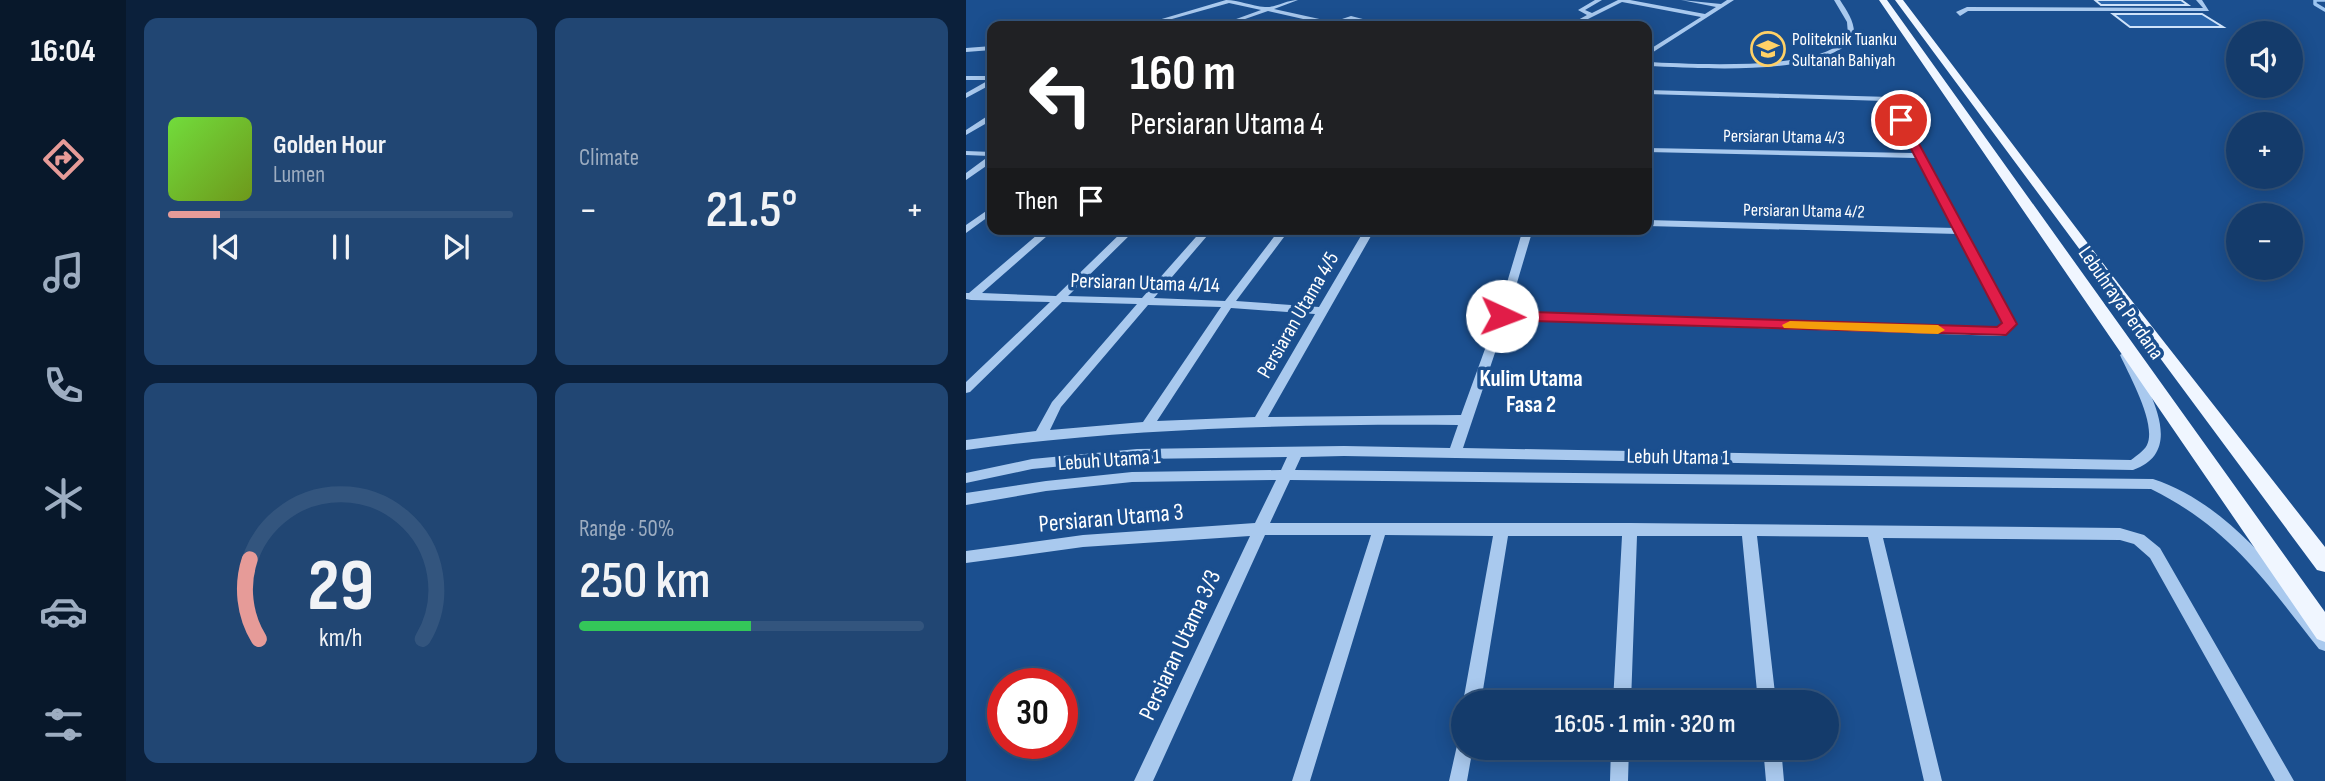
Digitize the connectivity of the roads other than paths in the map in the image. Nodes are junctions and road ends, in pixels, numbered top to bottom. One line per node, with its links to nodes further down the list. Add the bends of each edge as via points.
1 (1192, 0): 16 (street)
2 (1231, 0): 16 (street); 18 (street)
3 (1295, 0): 18 (street)
4 (1599, 0): 22 (street, via 1581,9)
5 (1621, 0): 22 (street); 23 (street)
6 (1684, 0): 15 (street)
7 (1731, 0): 15 (street)
8 (1837, 0): 33 (street, via 1851,35 1825,53 1755,66)
9 (1883, 0): 63 (main road, Lebuhraya Perdana)
10 (1899, 0): 82 (main road, Lebuhraya Perdana)
11 (2019, 0): 17 (street)
12 (2064, 0): 19 (street)
13 (2091, 0): 20 (street)
14 (2199, 0): 20 (street, via 2207,10)
15 (1718, 3): 23 (street)
16 (1214, 6): 24 (street)
17 (2027, 8): 19 (street); 21 (street, via 1967,9)
18 (1268, 9): 25 (street); 26 (street)
19 (2075, 9): 20 (street)
20 (2105, 11)
21 (1960, 14)
22 (1592, 15): 29 (street)
23 (1705, 16): 32 (street)
24 (1159, 21)
25 (1234, 21)
26 (1320, 21)
27 (1346, 21): 28 (street)
28 (1365, 21)
29 (1580, 21)
30 (987, 48): 31 (street)
31 (966, 50)
32 (1652, 51)
33 (1652, 65)
34 (966, 78): 35 (street)
35 (987, 80)
36 (987, 83): 38 (street)
37 (1652, 92): 44 (street, via 1880,97 1891,102)
38 (966, 96)
39 (987, 120): 40 (street)
40 (966, 133)
41 (1652, 150): 44 (street, Persiaran Utama 4/3)
42 (966, 153): 43 (street)
43 (987, 155)
44 (1920, 156): 50 (street)
45 (987, 160): 46 (street)
46 (966, 177)
47 (987, 214): 49 (street)
48 (1652, 223): 50 (street, Persiaran Utama 4/2)
49 (966, 230)
50 (1961, 231): 62 (street, via 2010,324 2001,332)
51 (1043, 235): 57 (street)
52 (1125, 235): 58 (street)
53 (1203, 235): 59 (street)
54 (1280, 235): 60 (street)
55 (1367, 235): 61 (street, Persiaran Utama 4/5)
56 (1526, 235): 62 (street)
57 (968, 298): 58 (street, Persiaran Utama 4/14)
58 (1060, 299): 59 (street, Persiaran Utama 4/14); 64 (street)
59 (1143, 302): 60 (street, Persiaran Utama 4/14); 68 (street, via 1056,405)
60 (1228, 304): 61 (street, Persiaran Utama 4/14); 67 (street)
61 (1323, 311): 65 (street, Persiaran Utama 4/5)
62 (1502, 316): 66 (street)
63 (2121, 342): 70 (street, Lebuh Utama 1, via 2155,426 2155,443 2133,465); 83 (main road, Lebuhraya Perdana)
64 (966, 390)
65 (1260, 419): 66 (street); 67 (street)
66 (1466, 420): 70 (street)
67 (1148, 424): 68 (street)
68 (1041, 433): 69 (street)
69 (966, 445)
70 (1455, 451): 71 (street, Lebuh Utama 1)
71 (1296, 452): 72 (street, Persiaran Utama 3/3); 73 (street, Lebuh Utama 1, via 1137,454 1032,464)
72 (1286, 475): 74 (street, Lebuh Utama 1, via 1132,477); 75 (street, Persiaran Utama 3/3); 84 (street, Lebuh Utama 1, via 2153,484 2197,505 2236,537)
73 (966, 478)
74 (966, 499)
75 (1261, 529): 76 (street); 81 (street, Persiaran Utama 3, via 1083,541); 91 (street, Persiaran Utama 3/3)
76 (1380, 529): 77 (street); 92 (street)
77 (1502, 529): 78 (street); 85 (street)
78 (1630, 529): 79 (street); 86 (street)
79 (1749, 530): 80 (street); 87 (street)
80 (1874, 532): 96 (street); 97 (street, via 2120,534 2138,539 2155,553)
81 (966, 556)
82 (2325, 563)
83 (2325, 631)
84 (2325, 643)
85 (1474, 690)
86 (1623, 690)
87 (1766, 690)
88 (1462, 760): 93 (street)
89 (1620, 760): 94 (street)
90 (1773, 760): 95 (street)
91 (1143, 781)
92 (1301, 781)
93 (1458, 781)
94 (1619, 781)
95 (1775, 781)
96 (1933, 781)
97 (2285, 781)

